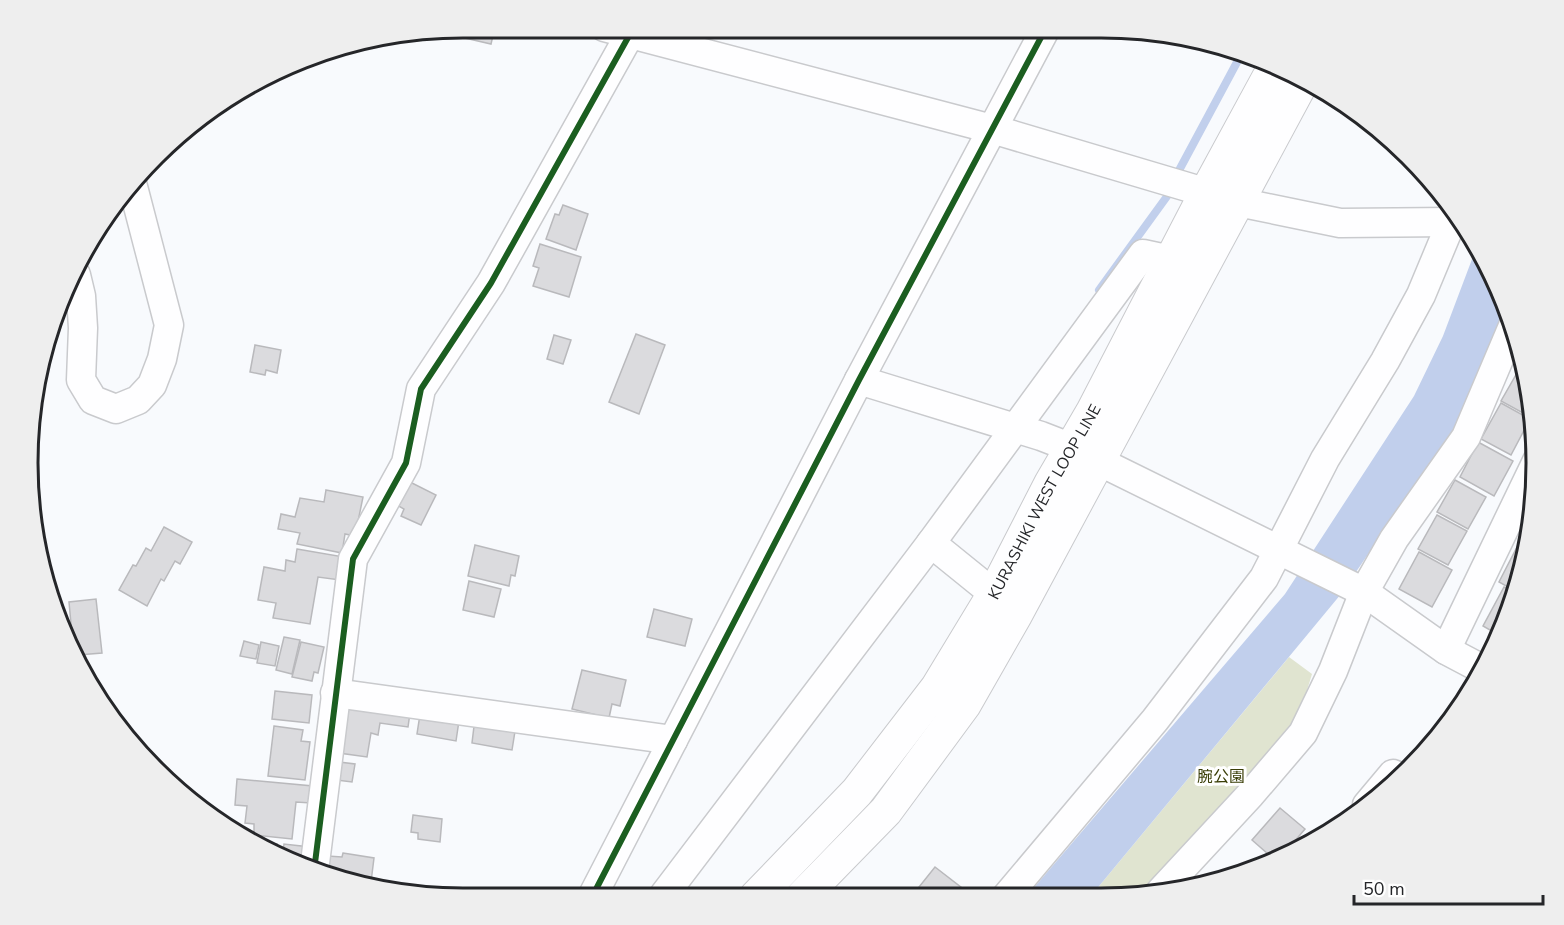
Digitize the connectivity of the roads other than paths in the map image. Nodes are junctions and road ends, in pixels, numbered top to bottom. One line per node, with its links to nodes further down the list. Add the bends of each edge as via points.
1 (617, 38): 25 (street, via 491,284 421,389 406,463 353,560)
2 (655, 38): 6 (street)
3 (1041, 38): 6 (street)
4 (1271, 73): 8 (main road, KURASHIKI WEST LOOP LINE)
5 (1300, 87): 9 (main road, KURASHIKI WEST LOOP LINE)
6 (992, 129): 8 (street); 15 (street)
7 (135, 192): 13 (street, via 170,325 153,385 138,400 116,408 93,400 81,380)
8 (1206, 194): 9 (street); 12 (main road, KURASHIKI WEST LOOP LINE)
9 (1239, 202): 10 (street, via 1340,224); 17 (main road, KURASHIKI WEST LOOP LINE)
10 (1448, 216)
11 (1452, 221): 20 (street, via 1421,295 1325,459)
12 (1171, 260): 16 (street, via 1143,254); 17 (main road, KURASHIKI WEST LOOP LINE)
13 (78, 282)
14 (1508, 339): 21 (street, via 1466,437 1394,539)
15 (859, 380): 16 (street); 26 (street)
16 (1016, 428): 17 (street); 19 (street)
17 (1085, 455): 20 (street); 22 (main road, KURASHIKI WEST LOOP LINE, via 1051,483); 32 (main road, KURASHIKI WEST LOOP LINE, via 1016,614 964,705 886,811)
18 (1526, 484): 23 (street)
19 (931, 543): 22 (street); 30 (street)
20 (1278, 549): 21 (street); 33 (street, via 1264,578 1155,720)
21 (1364, 592): 23 (street); 28 (street, via 1334,671 1303,733)
22 (994, 594): 31 (main road, KURASHIKI WEST LOOP LINE, via 937,688 857,792)
23 (1446, 650): 24 (street)
24 (1475, 665)
25 (335, 693): 26 (street); 27 (street)
26 (673, 740): 29 (street)
27 (315, 861)
28 (1170, 882)
29 (597, 888)
30 (669, 888)
31 (765, 888)
32 (811, 888)
33 (1014, 888)

